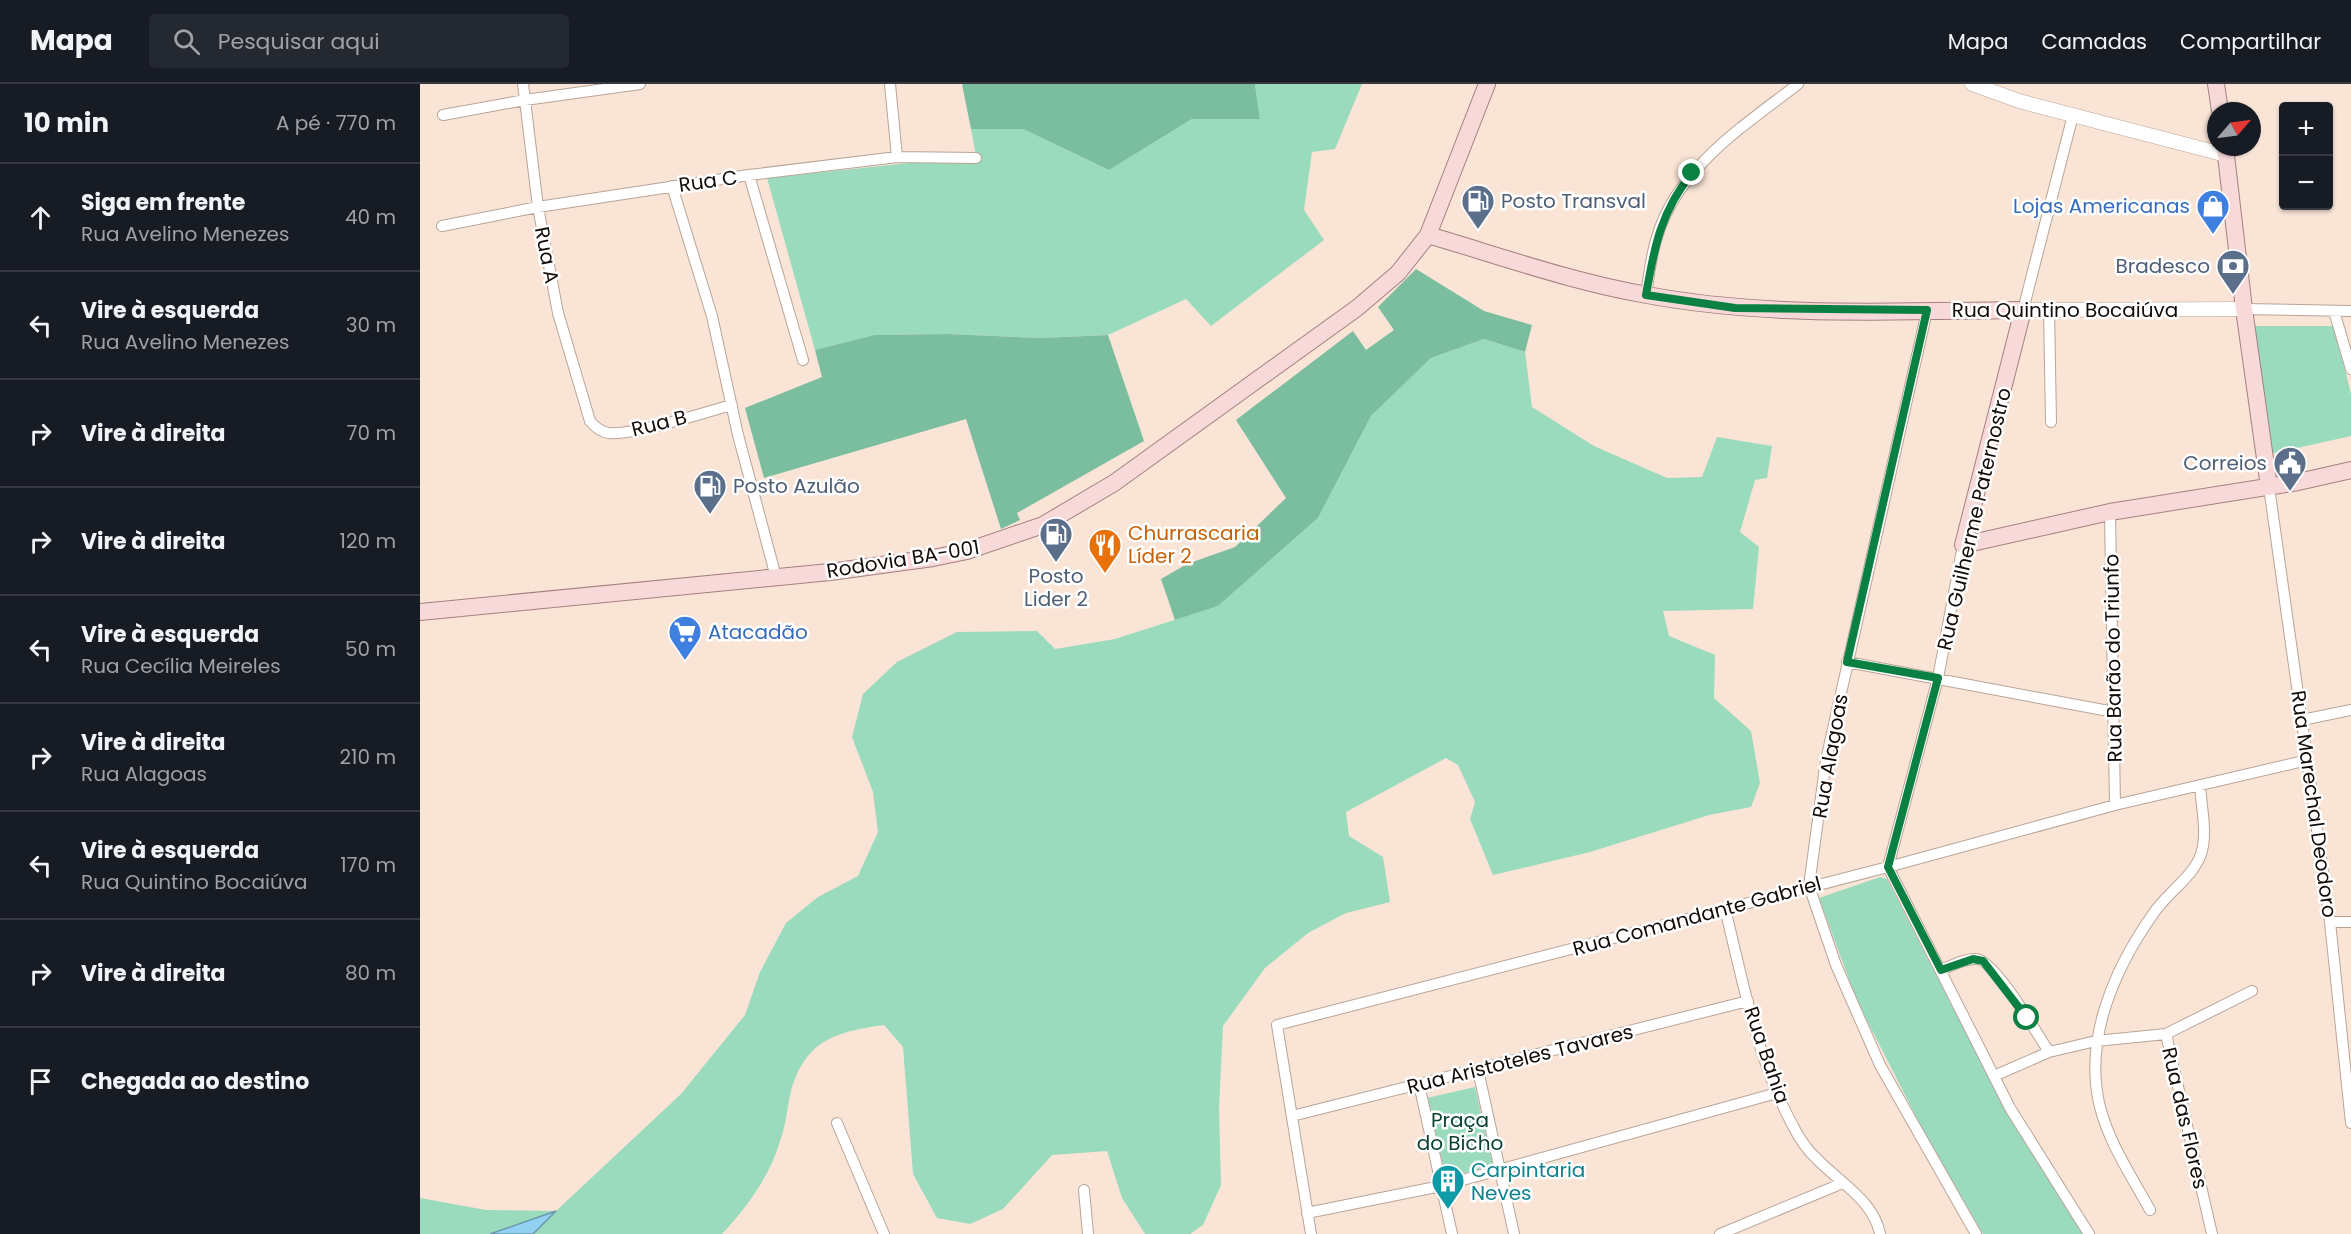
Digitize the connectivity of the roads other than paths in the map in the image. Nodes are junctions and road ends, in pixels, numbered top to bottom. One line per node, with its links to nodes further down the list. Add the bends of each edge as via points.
1 (523, 84): 8 (street, Rua A)
2 (640, 84): 8 (street)
3 (890, 84): 14 (street)
4 (1487, 84): 20 (main road, Rodovia BA-001)
5 (1798, 84): 21 (street, via 1730,138 1683,184 1657,235)
6 (1973, 84): 11 (street)
7 (2216, 84): 9 (main road)
8 (525, 99): 10 (street); 18 (street, Rua A)
9 (2219, 102)
10 (443, 115)
11 (2073, 115): 12 (street); 25 (street)
12 (2207, 147)
13 (2226, 156): 23 (main road)
14 (897, 157): 15 (street, Rua C); 16 (street, Rua C)
15 (976, 158)
16 (749, 175): 17 (street, Rua C); 28 (street)
17 (672, 186): 18 (street, Rua C); 30 (street, via 712,316)
18 (538, 207): 19 (street, Rua C); 31 (street, Rua A, via 558,313)
19 (442, 226)
20 (1428, 235): 21 (main road, Rua Quintino Bocaiúva, via 1564,276); 37 (main road, Rodovia BA-001, via 1398,273 1357,308 1114,483 1043,525 944,556)
21 (1646, 295): 24 (main road, Rua Quintino Bocaiúva, via 1735,308)
22 (2049, 309): 23 (street, Rua Quintino Bocaiúva); 25 (street, Rua Quintino Bocaiúva); 32 (street)
23 (2244, 309): 26 (street); 34 (main road)
24 (1927, 310): 25 (main road, Rua Quintino Bocaiúva); 39 (street, Rua Alagoas)
25 (2023, 310): 36 (main road, Rua Guilherme Paternostro)
26 (2334, 311): 27 (street); 29 (street)
27 (2351, 311)
28 (803, 360)
29 (2351, 369)
30 (732, 405): 31 (street, Rua B, via 629,432 609,433); 37 (street)
31 (590, 421)
32 (2050, 422)
33 (2351, 470): 34 (main road)
34 (2269, 487): 35 (main road); 43 (street, Rua Marechal Deodoro)
35 (2110, 512): 36 (main road); 42 (street, Rua Barão do Triunfo)
36 (1964, 545): 40 (street, Rua Guilherme Paternostro)
37 (776, 578): 38 (main road, Rodovia BA-001)
38 (420, 612)
39 (1847, 662): 40 (street); 48 (street, Rua Alagoas, via 1826,760)
40 (1938, 678): 42 (street); 47 (street, Rua Guilherme Paternostro)
41 (2351, 710): 43 (street)
42 (2114, 712): 46 (street, Rua Barão do Triunfo)
43 (2302, 720): 44 (street, Rua Marechal Deodoro)
44 (2308, 760): 45 (street, Rua Comandante Gabriel); 50 (street, Rua Marechal Deodoro)
45 (2200, 785): 46 (street, Rua Comandante Gabriel); 56 (street, via 2201,855 2138,935 2108,997)
46 (2115, 805): 47 (street, Rua Comandante Gabriel)
47 (1888, 867): 48 (street, Rua Comandante Gabriel); 52 (street)
48 (1809, 886): 49 (street, Rua Comandante Gabriel); 79 (street, via 1836,965 1880,1065)
49 (1725, 909): 54 (street, Rua Bahia); 63 (street, Rua Comandante Gabriel, via 1277,1025)
50 (2330, 922): 51 (street); 62 (street, Rua Marechal Deodoro)
51 (2351, 922)
52 (1941, 970): 57 (street, via 1973,959 1983,961); 59 (street)
53 (2252, 991): 55 (street)
54 (1748, 1001): 58 (street, Rua Aristoteles Tavares); 61 (street, Rua Bahia)
55 (2166, 1034): 56 (street, Rua das Flores); 81 (street, Rua das Flores)
56 (2096, 1041): 57 (street, Rua das Flores); 70 (street, via 2100,1108)
57 (2049, 1052): 59 (street, Rua das Flores)
58 (1478, 1070): 60 (street, Rua Aristoteles Tavares); 66 (street)
59 (1994, 1076): 80 (street)
60 (1419, 1084): 63 (street, Rua Aristoteles Tavares); 68 (street)
61 (1777, 1094): 66 (street); 67 (street, Rua Bahia, via 1804,1144)
62 (2350, 1106): 65 (street, Rua Marechal Deodoro)
63 (1292, 1116): 71 (street)
64 (837, 1123): 72 (street)
65 (2351, 1123)
66 (1500, 1171): 68 (street); 76 (street)
67 (1843, 1183): 77 (street); 78 (street, Rua Bahia, via 1873,1214)
68 (1441, 1186): 71 (street); 75 (street)
69 (1084, 1190): 73 (street)
70 (2150, 1210)
71 (1308, 1214): 74 (street)
72 (884, 1234)
73 (1088, 1234)
74 (1311, 1234)
75 (1452, 1234)
76 (1514, 1234)
77 (1720, 1234)
78 (1880, 1234)
79 (1976, 1234)
80 (2089, 1234)
81 (2212, 1234)

